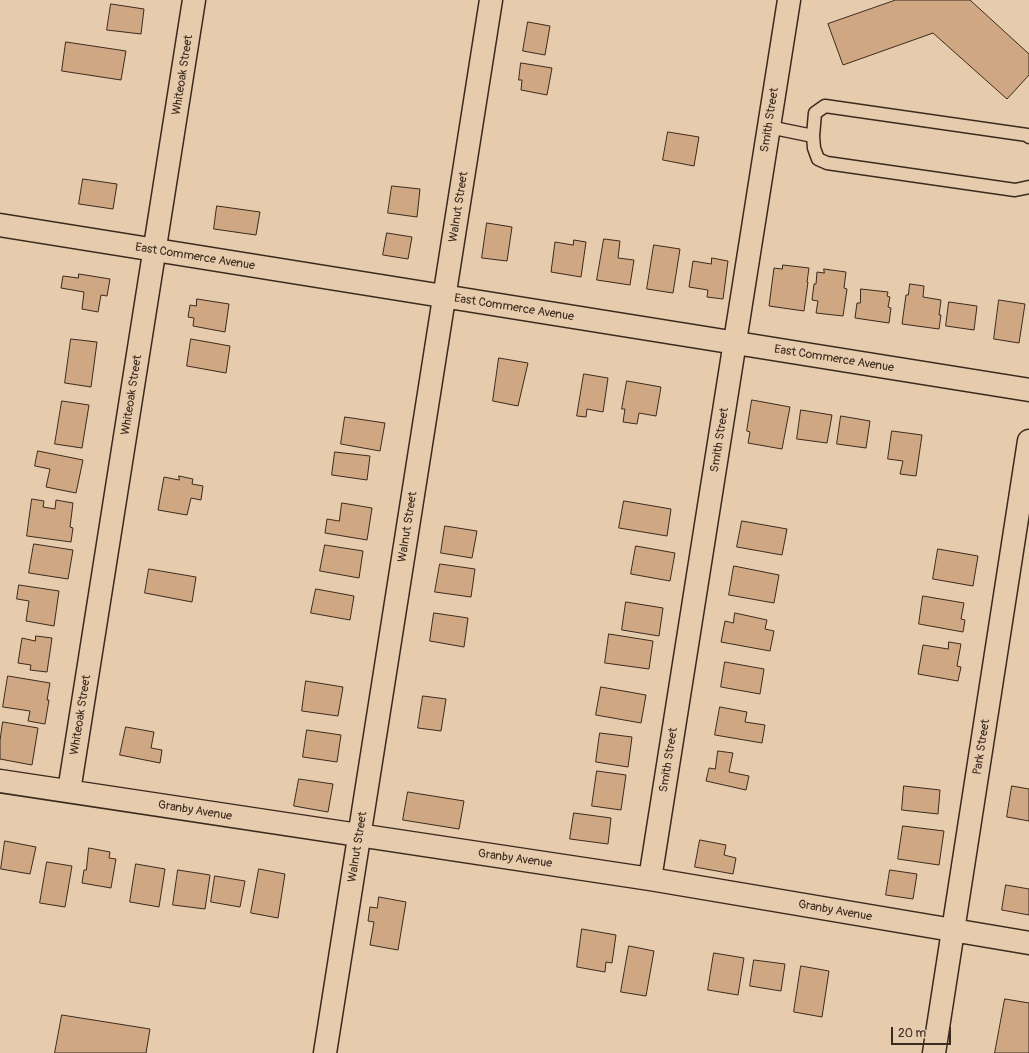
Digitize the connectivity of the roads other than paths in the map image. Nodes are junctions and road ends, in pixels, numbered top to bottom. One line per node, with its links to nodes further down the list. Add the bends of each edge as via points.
1 (194, 0): 9 (street, Whiteoak Street)
2 (491, 0): 10 (street, Walnut Street)
3 (789, 0): 4 (street, Smith Street)
4 (769, 127): 5 (lane); 11 (street, Smith Street)
5 (813, 136): 6 (lane, via 815,113 825,106); 7 (lane, via 818,159 827,163 1016,190)
6 (1029, 137)
7 (1029, 187)
8 (0, 225): 9 (street, East Commerce Avenue)
9 (155, 250): 10 (street, East Commerce Avenue); 15 (street, Whiteoak Street)
10 (445, 297): 11 (street, East Commerce Avenue); 16 (street, Walnut Street)
11 (735, 343): 12 (street, East Commerce Avenue); 17 (street, Smith Street)
12 (1029, 390)
13 (1029, 441): 18 (street, Park Street)
14 (0, 781): 15 (street, Granby Avenue)
15 (69, 791): 16 (street, Granby Avenue)
16 (359, 836): 17 (street, Granby Avenue); 20 (street, Walnut Street)
17 (650, 879): 18 (street, Granby Avenue)
18 (954, 931): 19 (street, Granby Avenue); 21 (street, Park Street)
19 (1029, 943)
20 (325, 1053)
21 (934, 1053)

